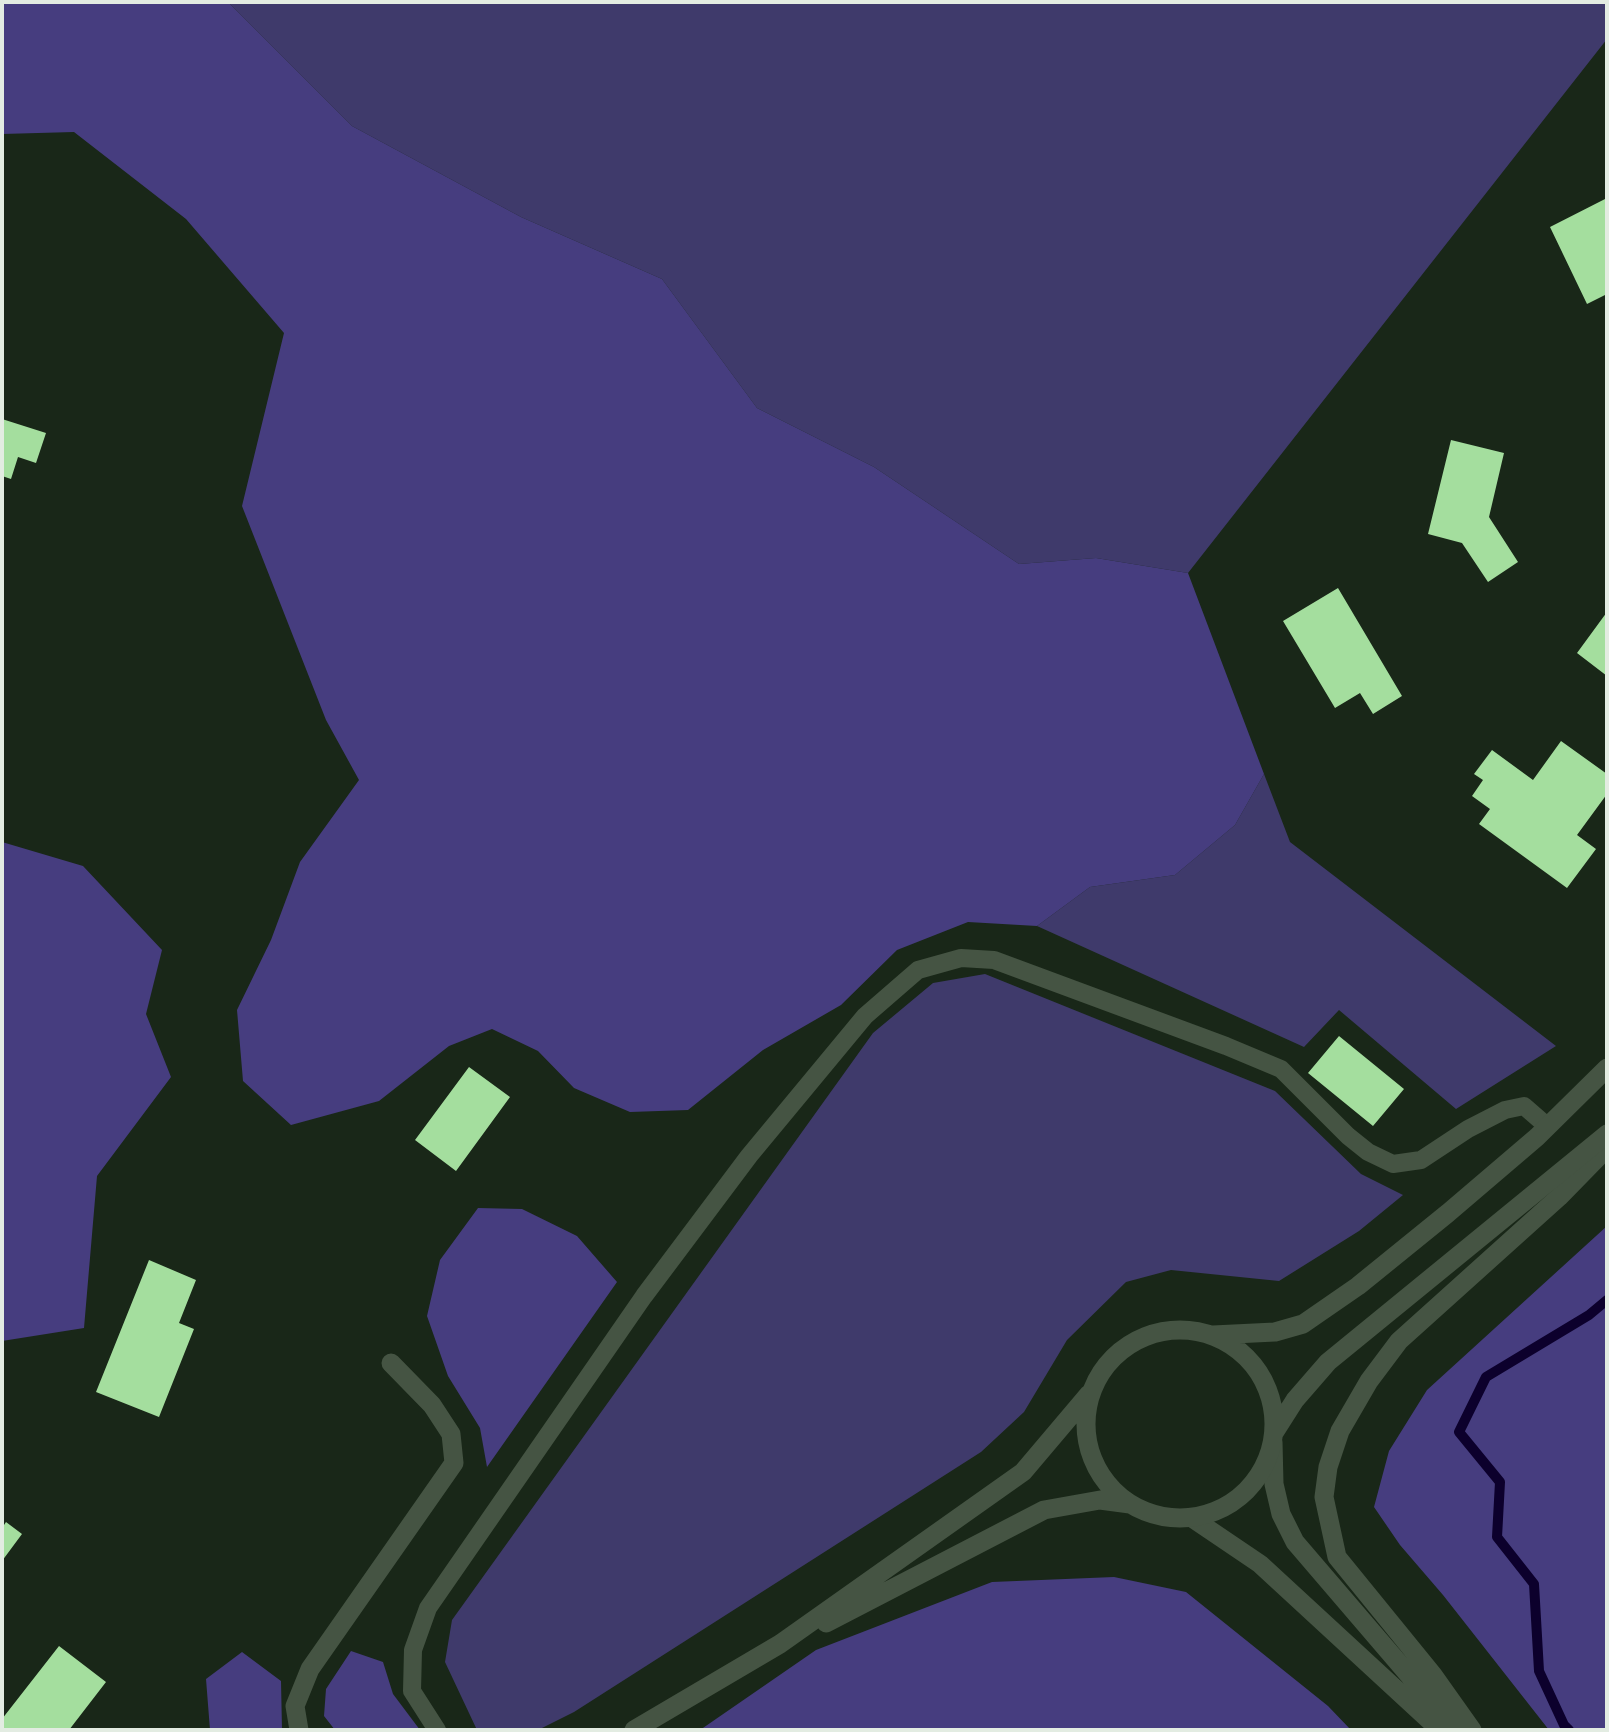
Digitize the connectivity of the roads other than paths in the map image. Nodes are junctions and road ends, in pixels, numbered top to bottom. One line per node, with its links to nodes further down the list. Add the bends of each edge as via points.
1 (1607, 1068): 2 (main road)
2 (1547, 1126): 5 (main road, via 1378,1270 1303,1324 1275,1332); 13 (lane, via 1524,1106 1504,1110 1421,1160 1393,1164 1348,1136 1281,1069 1226,1046 994,960 961,958 918,970 865,1016 749,1156 644,1296 428,1608 413,1650 412,1691)
3 (1607, 1134): 8 (main road, via 1328,1362 1295,1400)
4 (1607, 1148): 17 (main road, via 1399,1342 1340,1431 1328,1466 1324,1497 1337,1558)
5 (1212, 1335): 7 (main road, via 1184,1329 1136,1341 1107,1365); 8 (main road, via 1236,1347 1255,1366 1268,1389)
6 (391, 1363): 12 (main road, via 432,1405 451,1434 454,1463 310,1669 295,1706)
7 (1092, 1391): 9 (main road, via 1086,1423 1091,1454 1106,1483); 11 (main road, via 1023,1472)
8 (1273, 1438): 10 (main road, via 1263,1470 1244,1493 1220,1510); 16 (main road, via 1274,1484 1281,1514 1295,1542)
9 (1130, 1504): 10 (main road, via 1160,1516); 11 (main road, via 1100,1500 1044,1510)
10 (1192, 1518): 15 (main road, via 1260,1564)
11 (780, 1644): 14 (main road)
12 (299, 1730)
13 (437, 1730)
14 (634, 1730)
15 (1440, 1730)
16 (1456, 1730)
17 (1472, 1730)

